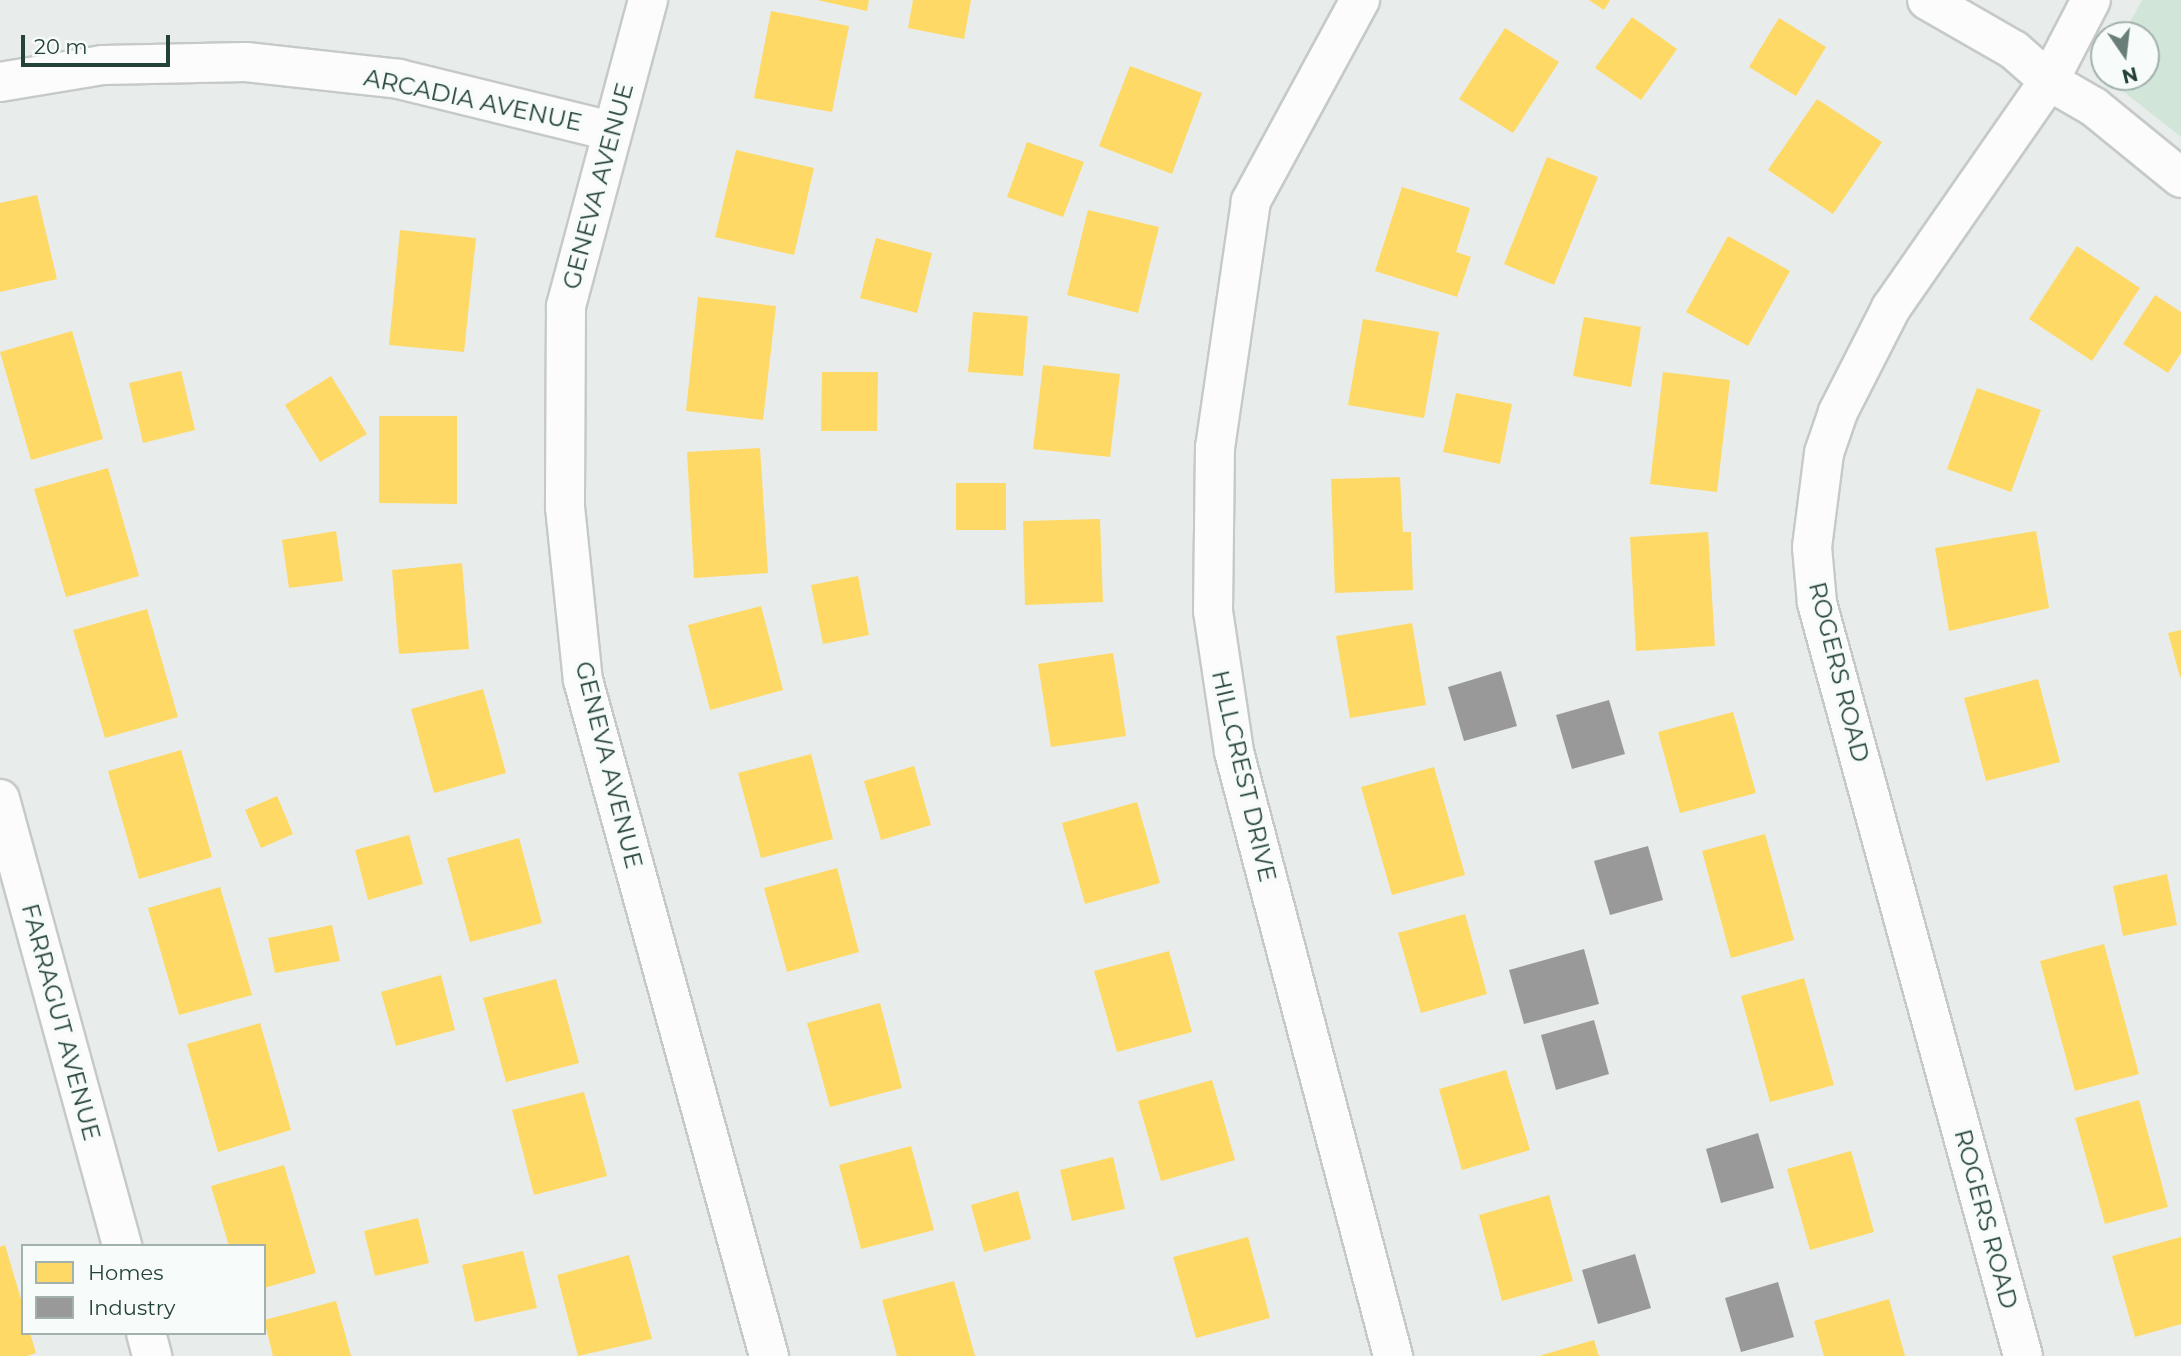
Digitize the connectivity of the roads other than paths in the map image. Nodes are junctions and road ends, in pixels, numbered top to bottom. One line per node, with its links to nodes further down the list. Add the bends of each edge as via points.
1 (648, 0): 7 (street, GENEVA AVENUE)
2 (1360, 0): 14 (street, HILLCREST DRIVE, via 1251,201 1215,447 1213,611 1234,752)
3 (1927, 0): 5 (street, via 2014,51)
4 (2091, 0): 5 (street, ROGERS ROAD)
5 (2049, 81): 8 (street, via 2094,107); 15 (street, ROGERS ROAD, via 1891,308 1838,412 1824,453 1812,547 1817,603)
6 (0, 82): 7 (street, ARCADIA AVENUE, via 103,65 246,62 399,79)
7 (611, 131): 13 (street, GENEVA AVENUE, via 566,306 565,507 583,680)
8 (2181, 178)
9 (0, 799): 10 (street, FARRAGUT AVENUE)
10 (121, 1244)
11 (147, 1335): 12 (street)
12 (152, 1356)
13 (769, 1356)
14 (1393, 1356)
15 (2024, 1356)

